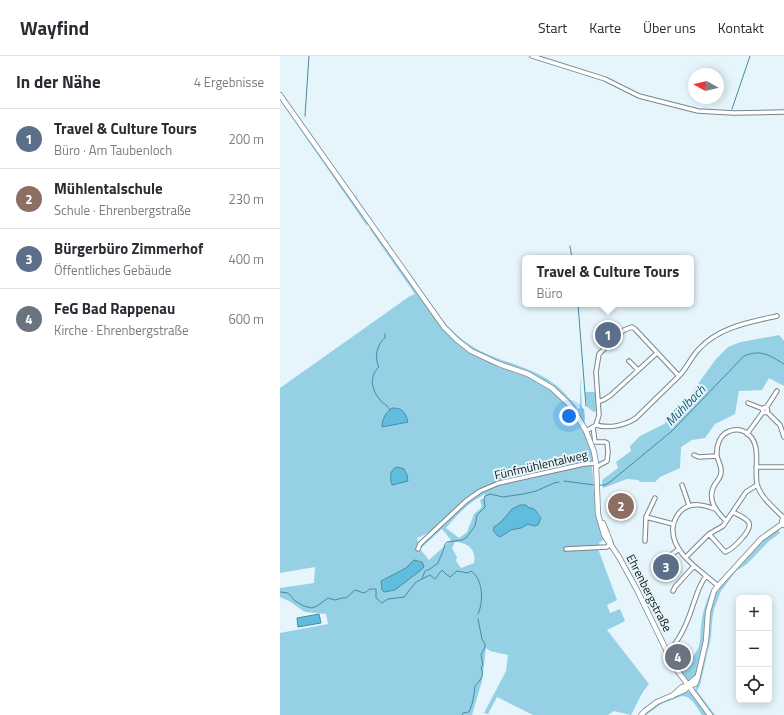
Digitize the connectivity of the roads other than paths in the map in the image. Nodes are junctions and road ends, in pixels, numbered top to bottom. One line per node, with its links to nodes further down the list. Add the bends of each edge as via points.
1 (532, 56): 3 (street, via 605,79 639,96 698,111)
2 (280, 95): 16 (street, Ehrenbergstraße, via 444,327 471,351 528,374 552,388 569,404)
3 (784, 112)
4 (777, 316): 8 (street, via 735,326 706,341)
5 (657, 353): 7 (street); 8 (street); 10 (street, via 632,327 624,330 599,354 596,372)
6 (629, 361): 7 (street)
7 (638, 370): 10 (street, via 611,395)
8 (679, 376): 15 (street, via 630,422)
9 (777, 391): 12 (street)
10 (598, 402): 15 (street, via 599,415)
11 (748, 403): 12 (street)
12 (765, 410): 14 (street); 17 (street)
13 (784, 422): 14 (street)
14 (780, 425): 18 (street)
15 (595, 426): 16 (street); 21 (street, via 595,442 607,443 608,452 607,461)
16 (586, 431): 21 (street, Ehrenbergstraße)
17 (747, 434): 20 (street, via 735,430 726,433 719,442); 22 (street, via 756,446)
18 (784, 437)
19 (694, 455): 20 (street)
20 (718, 456): 27 (street, via 722,469)
21 (596, 465): 39 (street, Ehrenbergstraße, via 600,523 604,535); 40 (street, Fünfmühlentalweg, via 584,464 499,483 480,491 455,511 420,544)
22 (756, 467): 23 (street); 25 (street)
23 (784, 467)
24 (682, 484): 28 (street)
25 (757, 485): 31 (street, via 746,492); 33 (street, via 763,496)
26 (655, 498): 32 (street)
27 (711, 498): 29 (street, via 710,504); 30 (street)
28 (689, 505): 29 (street); 35 (street, via 678,513)
29 (706, 505): 30 (street)
30 (715, 510): 34 (street)
31 (733, 512): 34 (street); 37 (street, via 748,521 750,526 748,532 728,551 725,552)
32 (646, 517): 35 (street); 38 (street)
33 (784, 517): 36 (street)
34 (726, 521): 37 (street, via 723,526)
35 (673, 524): 42 (street, via 672,535)
36 (783, 525): 47 (street, via 761,539)
37 (709, 534): 43 (street)
38 (645, 541)
39 (611, 543): 41 (street, via 607,547); 49 (street, Ehrenbergstraße)
40 (418, 549)
41 (566, 549)
42 (679, 549): 43 (street); 44 (street)
43 (686, 557): 45 (street)
44 (659, 564)
45 (694, 566): 46 (street); 48 (street)
46 (706, 576): 47 (street); 49 (street, Ehrenbergstraße, via 699,586 689,617)
47 (718, 586): 50 (street, via 708,612 706,641 697,680)
48 (673, 591)
49 (668, 652): 50 (street, Ehrenbergstraße, via 674,666)
50 (689, 686): 51 (street, via 682,687); 52 (street, Ehrenbergstraße)
51 (641, 715)
52 (710, 715)

